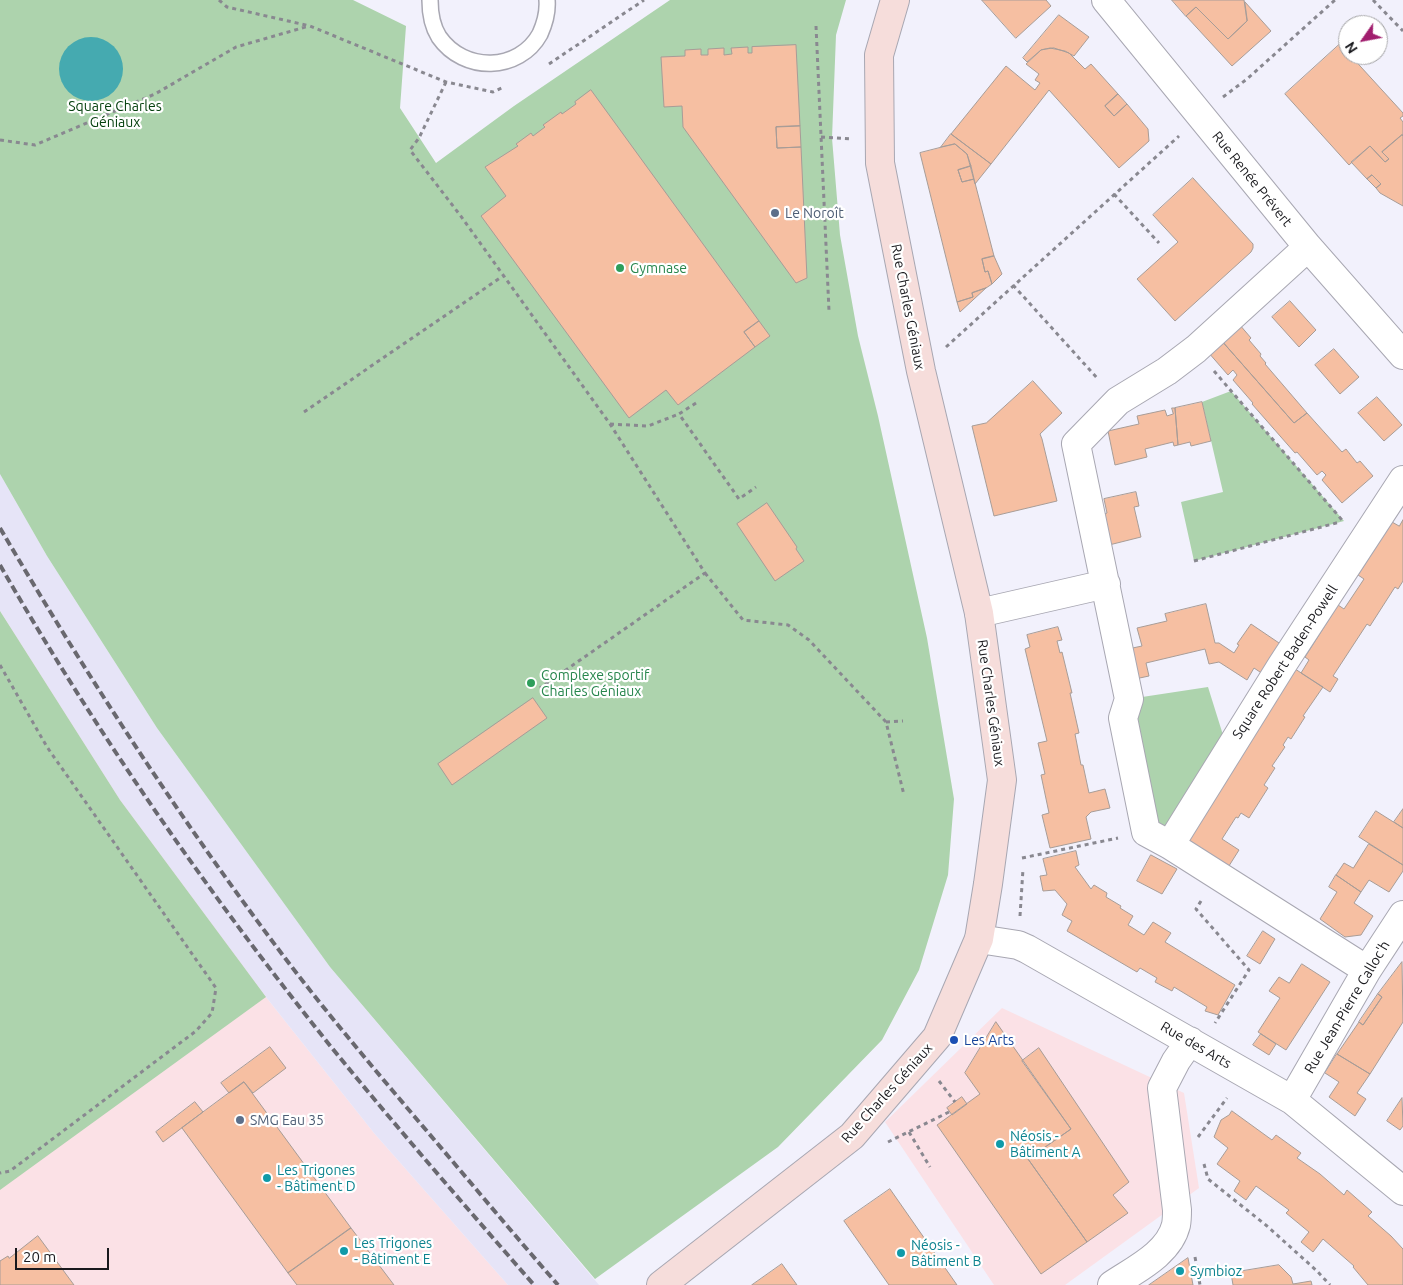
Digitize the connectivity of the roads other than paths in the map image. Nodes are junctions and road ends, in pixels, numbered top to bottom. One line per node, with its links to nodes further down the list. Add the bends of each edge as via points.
1 (429, 0): 2 (lane, via 439,37 452,51 468,60 487,64 505,62 522,54 535,42 544,25)
2 (546, 0)
3 (895, 0): 9 (street, Rue Charles Géniaux, via 879,55 880,163 921,371)
4 (1106, 0): 5 (street, Rue Renée Prévert)
5 (1308, 247): 6 (street, Rue Renée Prévert); 8 (street, via 1196,350 1118,401 1076,444)
6 (1403, 355)
7 (1403, 480): 10 (street, Square Robert Baden-Powell)
8 (1106, 584): 9 (street); 10 (street, via 1129,699 1123,718 1146,832)
9 (979, 613): 12 (street, Rue Charles Géniaux, via 1002,780)
10 (1170, 845): 13 (street)
11 (1403, 915): 13 (street, Rue Jean-Pierre Calloc'h)
12 (979, 939): 14 (street, Rue des Arts, via 1027,949); 17 (street, Rue Charles Géniaux, via 937,1037 852,1136)
13 (1367, 970): 15 (street, Rue Jean-Pierre Calloc'h)
14 (1195, 1044): 15 (street, Rue des Arts); 18 (street, via 1176,1061 1162,1088 1177,1210 1176,1225 1170,1241 1159,1252)
15 (1292, 1100): 16 (street, Rue des Arts)
16 (1401, 1184)
17 (664, 1283)
18 (1112, 1285)

